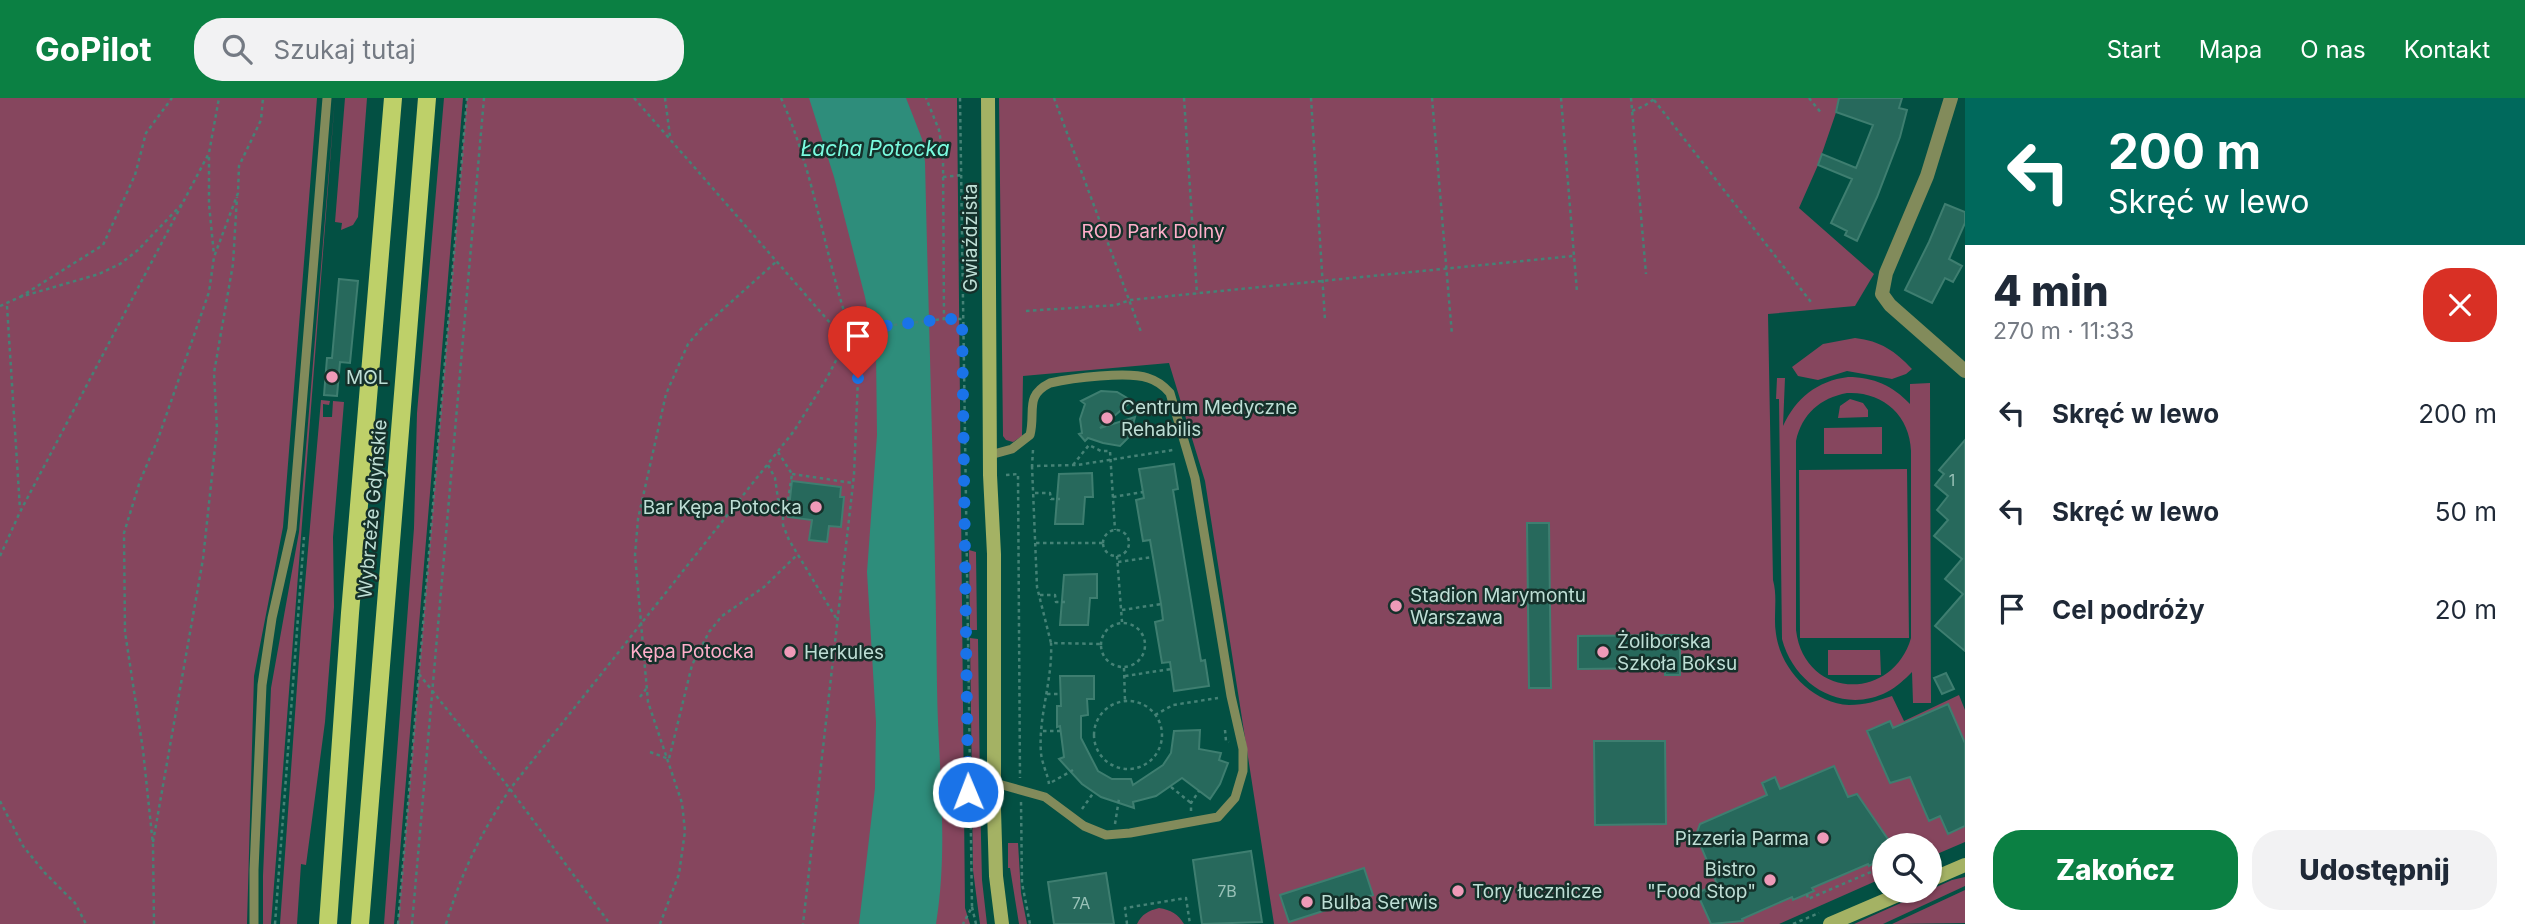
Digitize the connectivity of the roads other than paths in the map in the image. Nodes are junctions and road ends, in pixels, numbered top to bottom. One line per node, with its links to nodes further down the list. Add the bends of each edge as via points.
1 (327, 98): 12 (lane, via 292,529 262,685)
2 (393, 98): 13 (main road, Wybrzeże Gdyńskie)
3 (427, 98): 14 (main road, Wybrzeże Gdyńskie)
4 (988, 98): 7 (street, Gwiaździsta)
5 (1951, 98): 6 (street, via 1882,295)
6 (1965, 371)
7 (990, 455): 8 (street, Gwiaździsta); 8 (lane, via 1012,449 1028,437 1033,398 1040,388 1060,381 1131,374 1162,384 1170,393 1195,478 1243,749 1236,798 1218,817 1130,833 1106,835 1084,826 1045,797)
8 (995, 783): 15 (street, Gwiaździsta, via 996,876)
9 (1965, 865): 10 (street)
10 (1942, 875)
11 (1879, 903): 16 (street)
12 (254, 924)
13 (328, 924)
14 (360, 924)
15 (1002, 924)
16 (1830, 924)

